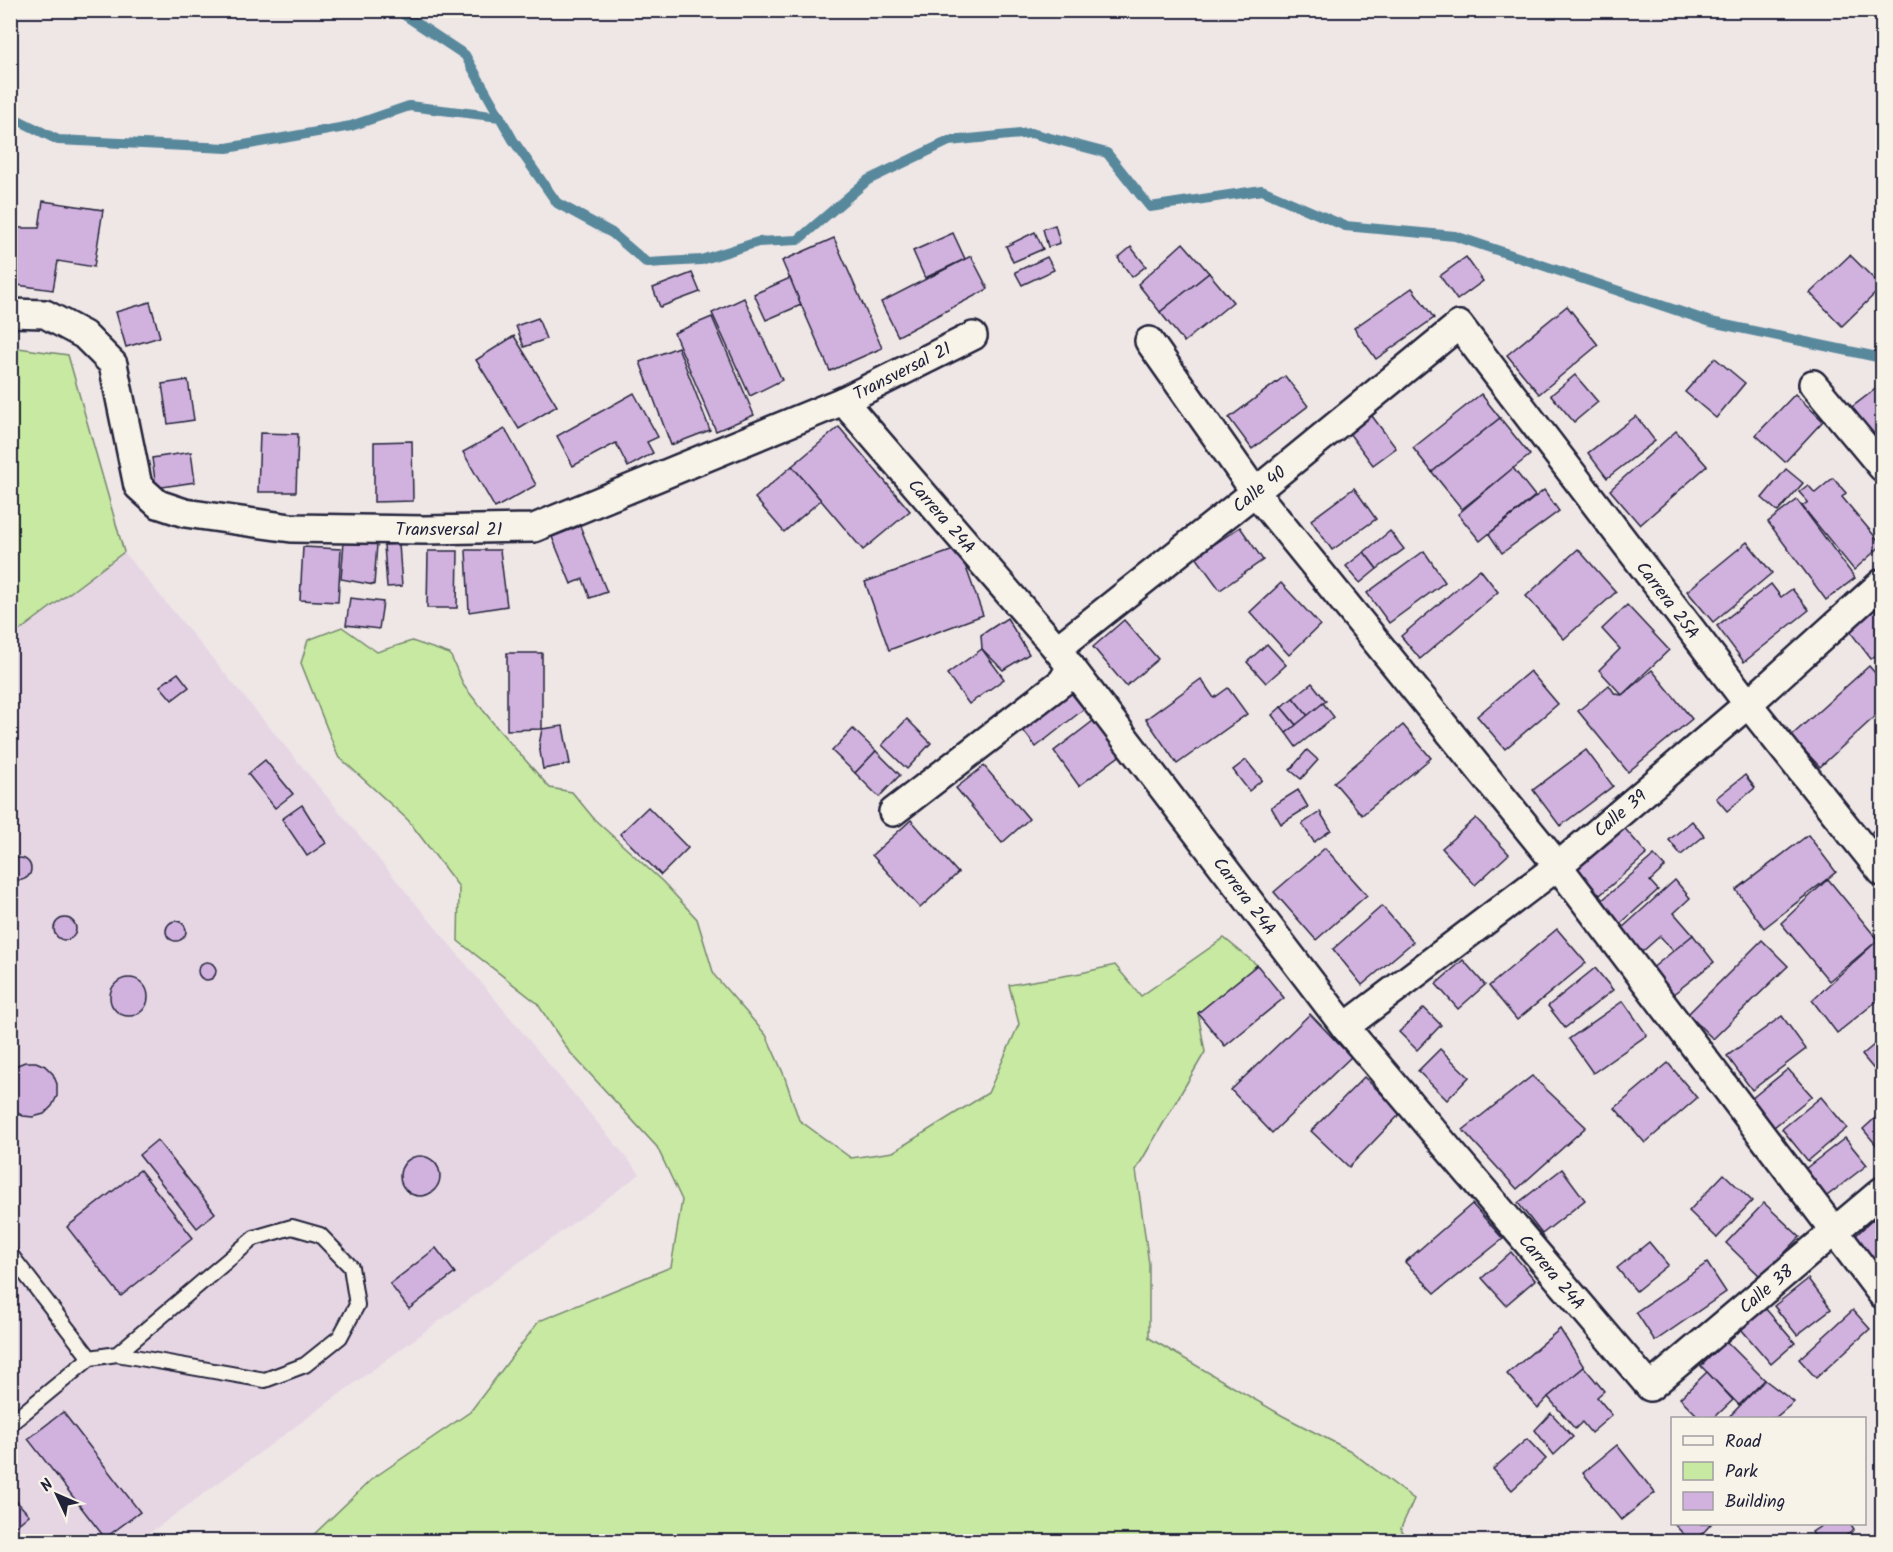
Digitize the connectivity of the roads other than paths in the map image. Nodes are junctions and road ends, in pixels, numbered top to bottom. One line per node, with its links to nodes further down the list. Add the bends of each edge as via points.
1 (10, 313): 6 (street, Transversal 21, via 45,314 84,335 113,364 138,486 158,504 185,513 291,528 534,528)
2 (1459, 325): 8 (street, Calle 40); 11 (street, Carrera 25A)
3 (973, 336): 6 (street, Transversal 21)
4 (1149, 341): 8 (street)
5 (1813, 384): 7 (street)
6 (843, 401): 10 (street, Carrera 24A)
7 (1882, 467)
8 (1255, 492): 10 (street, Calle 40); 13 (street)
9 (1882, 583): 11 (street, Calle 39)
10 (1064, 658): 12 (street, Calle 40, via 1062,682); 15 (street, Carrera 24A)
11 (1748, 704): 13 (street, Calle 39); 14 (street, Carrera 25A)
12 (893, 813)
13 (1558, 866): 15 (street, Calle 39); 17 (street)
14 (1882, 872)
15 (1345, 1028): 22 (street, Carrera 24A)
16 (1882, 1191): 17 (street, Calle 38)
17 (1835, 1231): 19 (street); 22 (street, Calle 38)
18 (10, 1254): 21 (lane)
19 (1882, 1294)
20 (117, 1354): 20 (lane, via 265,1380 305,1365 340,1337 357,1305 351,1267 320,1235 292,1227 254,1238); 21 (lane)
21 (90, 1358): 23 (lane)
22 (1650, 1387)
23 (10, 1425)

